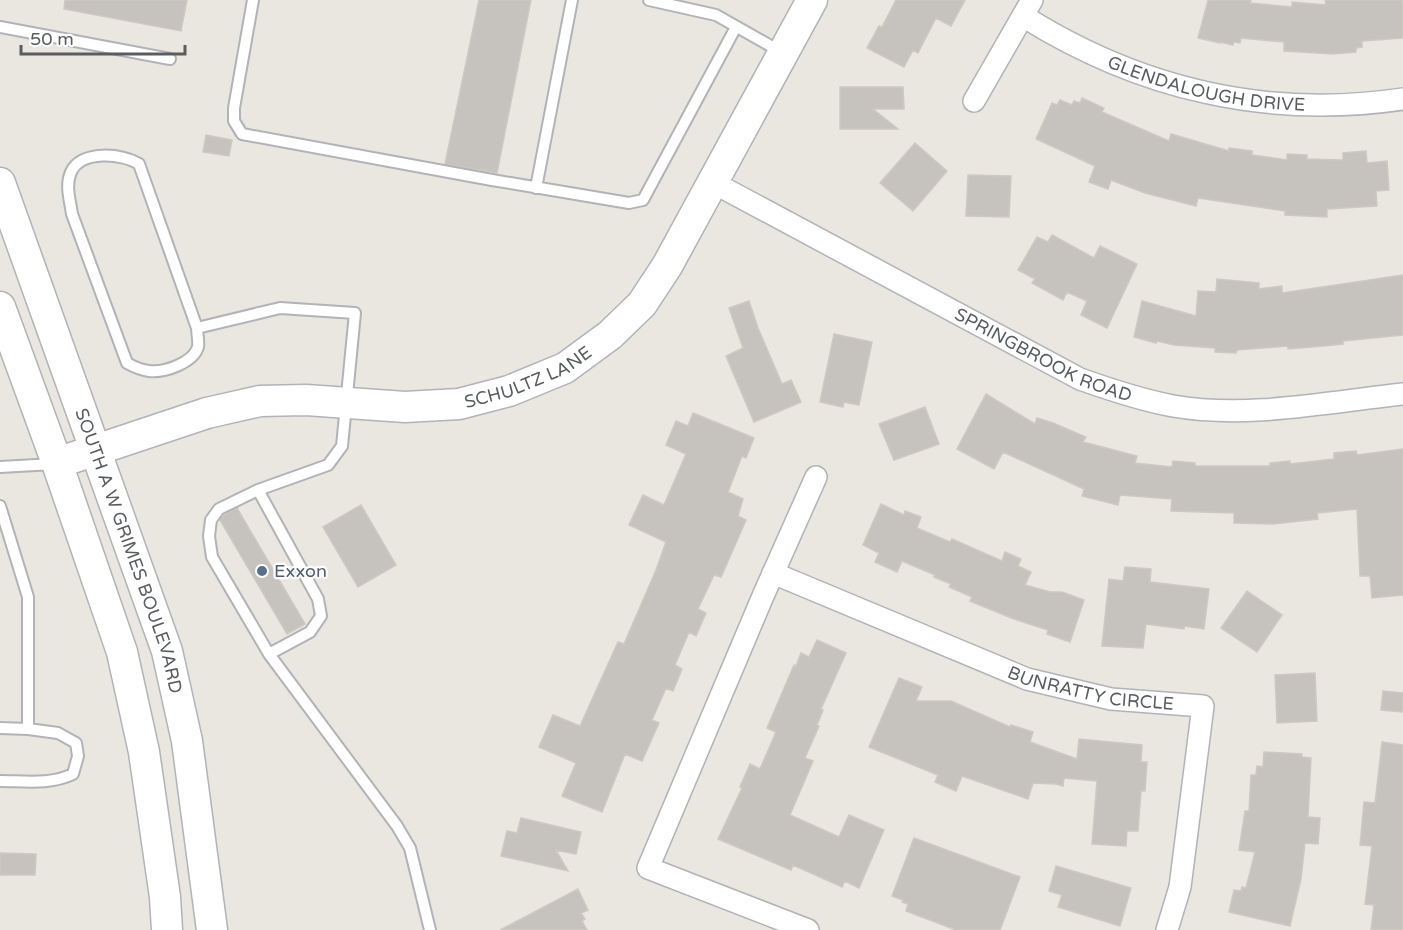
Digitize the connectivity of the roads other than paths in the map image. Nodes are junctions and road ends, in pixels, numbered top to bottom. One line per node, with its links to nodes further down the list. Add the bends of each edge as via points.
1 (253, 0): 14 (lane, via 234,108 234,121 242,134)
2 (572, 0): 14 (lane)
3 (649, 0): 7 (lane, via 716,15)
4 (812, 0): 8 (main road, SCHULTZ LANE)
5 (1028, 8): 10 (street, GLENDALOUGH DRIVE, via 1096,56 1194,91 1300,105); 11 (street)
6 (0, 27): 9 (lane)
7 (736, 27): 8 (lane); 14 (lane, via 643,200 630,203)
8 (783, 53): 13 (main road, SCHULTZ LANE)
9 (170, 59)
10 (1403, 99)
11 (974, 101)
12 (0, 183): 19 (main road, SOUTH A W GRIMES BOULEVARD)
13 (714, 183): 17 (street, SPRINGBROOK ROAD, via 1080,379 1132,397 1219,410); 18 (main road, SCHULTZ LANE, via 642,304 610,336 566,368 509,391 459,404 405,407)
14 (536, 188)
15 (0, 307): 20 (main road, SOUTH A W GRIMES BOULEVARD)
16 (197, 327): 16 (lane, via 139,164 130,158 105,155 81,161 71,171 68,188 72,214 127,363 153,372 176,366 191,358 198,347); 18 (lane, via 280,308 355,313)
17 (1403, 394)
18 (347, 402): 19 (main road, SCHULTZ LANE, via 260,401 207,413); 23 (lane, via 342,446 328,465)
19 (96, 450): 20 (main road, SCHULTZ LANE); 31 (main road, SOUTH A W GRIMES BOULEVARD, via 167,651 187,741)
20 (57, 463): 21 (lane); 30 (main road, SOUTH A W GRIMES BOULEVARD, via 122,651 144,752)
21 (0, 467)
22 (816, 477): 25 (street)
23 (258, 489): 26 (lane, via 219,509 211,520 209,536 212,557); 26 (lane, via 318,599 321,616 310,632)
24 (0, 506): 28 (lane, via 28,597)
25 (773, 573): 33 (street, via 648,868); 34 (street, BUNRATTY CIRCLE, via 1027,679 1111,699 1203,706 1180,887)
26 (269, 654): 32 (lane, via 410,848)
27 (0, 728): 28 (lane)
28 (28, 729): 29 (lane, via 58,733 76,743 78,756 73,774 49,782)
29 (0, 781)
30 (167, 930)
31 (212, 930)
32 (430, 930)
33 (808, 930)
34 (1167, 930)

